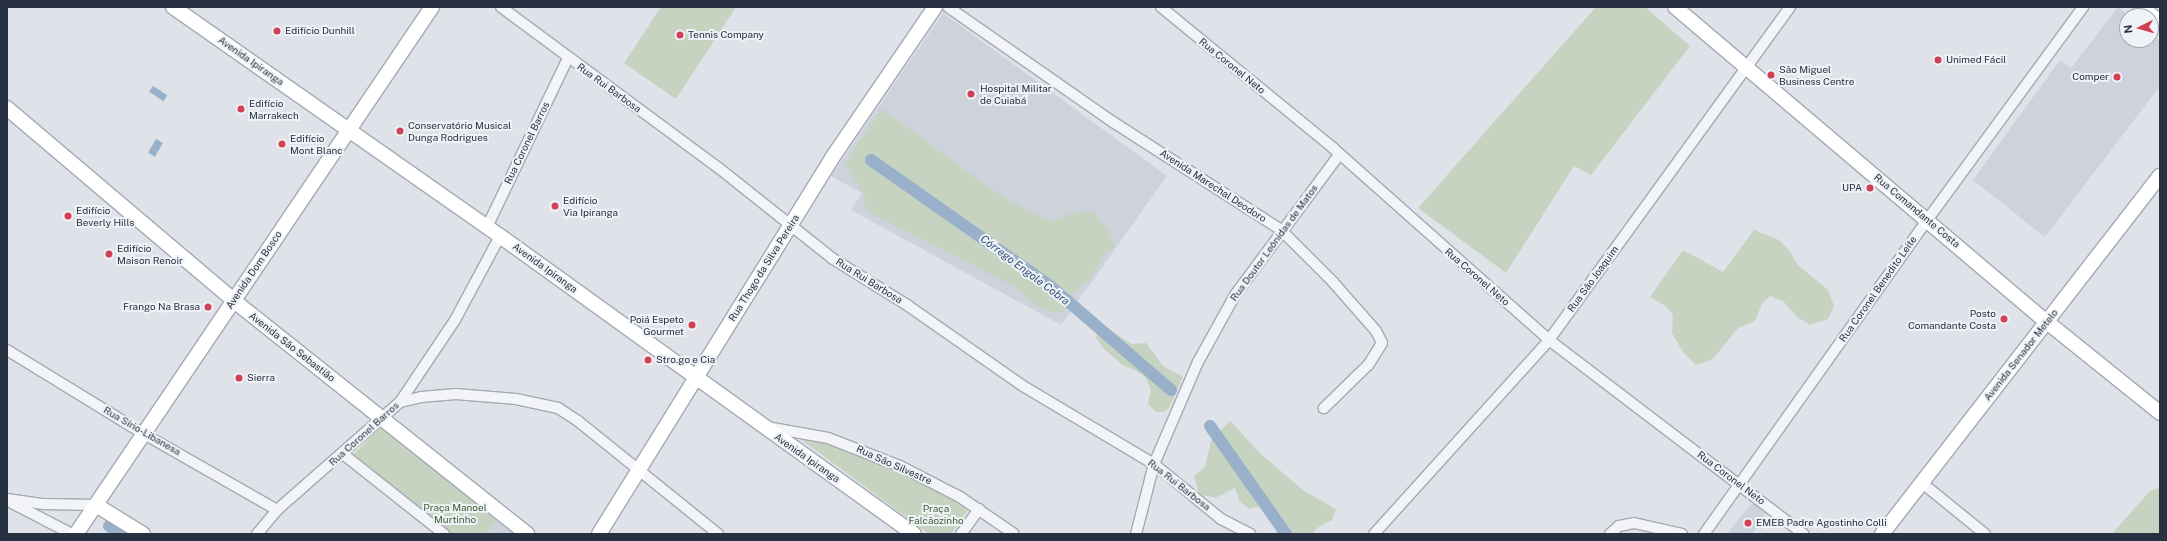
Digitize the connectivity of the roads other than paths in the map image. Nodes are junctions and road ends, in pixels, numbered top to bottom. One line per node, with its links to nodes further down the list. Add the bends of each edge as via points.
1 (173, 7): 15 (street, Avenida Ipiranga)
2 (432, 7): 15 (street, Avenida Dom Bosco)
3 (501, 7): 12 (street, Rua Rui Barbosa)
4 (936, 7): 19 (street, Rua Thogo da Silva Pereira, via 872,96)
5 (948, 7): 21 (street, Avenida Marechal Deodoro, via 1113,122)
6 (1161, 7): 16 (street, Rua Coronel Neto)
7 (1674, 7): 13 (street, Rua Comandante Costa)
8 (1790, 7): 13 (street, Rua São Joaquim)
9 (2083, 7): 18 (street, Rua Coronel Benedito Leite)
10 (2141, 7): 11 (street)
11 (2160, 22)
12 (568, 58): 19 (street, Rua Rui Barbosa, via 720,169); 20 (street, Rua Coronel Barros)
13 (1746, 66): 18 (street, Rua Comandante Costa); 25 (street, Rua São Joaquim)
14 (7, 108): 23 (street, Avenida São Sebastião)
15 (349, 130): 20 (street, Avenida Ipiranga); 23 (street, Avenida Dom Bosco)
16 (1339, 155): 21 (street, Rua Doutor Leônidas de Matos); 25 (street, Rua Coronel Neto)
17 (2160, 176): 24 (street, Avenida Senador Metelo)
18 (1927, 220): 24 (street, Rua Comandante Costa); 38 (street, Rua Coronel Benedito Leite)
19 (791, 226): 27 (street, Rua Thogo da Silva Pereira); 35 (street, Rua Rui Barbosa, via 833,259 907,305 1023,386)
20 (487, 227): 22 (street, Avenida Ipiranga)
21 (1281, 230): 29 (street, Avenida Marechal Deodoro, via 1372,325 1382,343 1368,365); 35 (street, Rua Doutor Leônidas de Matos, via 1235,295 1198,362)
22 (500, 236): 27 (street, Avenida Ipiranga); 28 (street, Rua Coronel Barros, via 455,320)
23 (233, 300): 31 (street, Avenida São Sebastião); 33 (street, Avenida Dom Bosco)
24 (2047, 322): 30 (street, Rua Comandante Costa); 37 (street, Avenida Senador Metelo)
25 (1549, 340): 38 (street, Rua Coronel Neto); 56 (street, Rua São Joaquim)
26 (7, 350): 33 (street, Rua Sírio-Libanesa)
27 (696, 378): 32 (street, Avenida Ipiranga); 36 (street, Rua Thogo da Silva Pereira)
28 (400, 402): 31 (street, Rua Coronel Barros); 36 (street, via 456,394 516,399 553,407 578,421)
29 (1324, 408)
30 (2160, 413)
31 (383, 417): 34 (street, Rua Coronel Barros); 48 (street, Avenida São Sebastião)
32 (762, 426): 41 (street, Rua São Silvestre, via 810,433 875,455 934,482); 51 (street, Avenida Ipiranga)
33 (144, 434): 40 (street, Avenida Dom Bosco); 42 (street, Rua Sírio-Libanesa, via 221,475)
34 (343, 454): 42 (street, Rua Coronel Barros); 47 (street)
35 (1154, 464): 54 (street, Rua Doutor Leônidas de Matos); 55 (street, Rua Rui Barbosa, via 1221,519)
36 (639, 471): 49 (street, Rua Thogo da Silva Pereira); 50 (street)
37 (1920, 482): 61 (street, Avenida Senador Metelo); 62 (street)
38 (1741, 485): 59 (street, Rua Coronel Benedito Leite); 60 (street, Rua Coronel Neto)
39 (7, 500): 40 (street); 43 (street)
40 (96, 505): 44 (street, Avenida Dom Bosco); 45 (street)
41 (979, 509): 52 (street); 53 (street, Rua São Silvestre)
42 (277, 510): 46 (street, Rua Coronel Barros)
43 (72, 534)
44 (76, 534)
45 (143, 534)
46 (257, 534)
47 (444, 534)
48 (527, 534)
49 (599, 534)
50 (718, 534)
51 (914, 534)
52 (961, 534)
53 (1014, 534)
54 (1136, 534)
55 (1250, 534)
56 (1374, 534)
57 (1610, 534): 58 (street, via 1619,526 1634,522)
58 (1682, 534)
59 (1704, 534)
60 (1804, 534)
61 (1882, 534)
62 (1985, 534)

